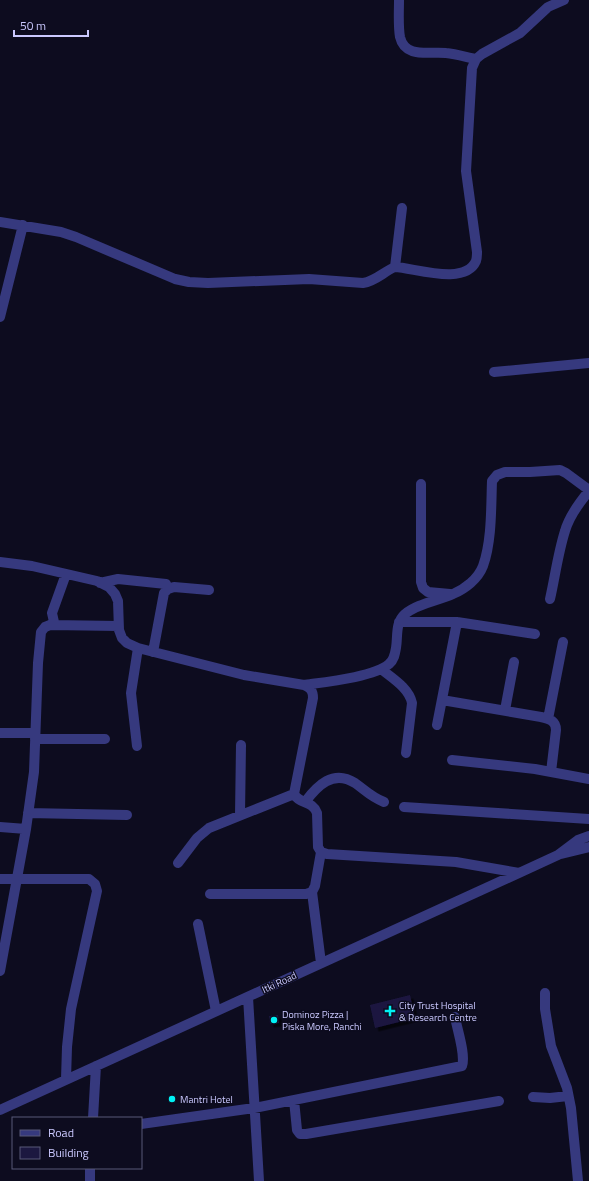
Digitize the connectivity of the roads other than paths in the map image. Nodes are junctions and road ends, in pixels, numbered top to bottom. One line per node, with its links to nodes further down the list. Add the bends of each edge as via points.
1 (399, 0): 3 (street, via 400,37 409,50 416,53 445,53)
2 (564, 0): 3 (street, via 548,7 520,33)
3 (476, 59): 7 (street, via 472,68 466,171 477,242 476,262 469,269 446,275)
4 (402, 208): 7 (street)
5 (0, 222): 6 (street)
6 (23, 225): 7 (street, via 76,237 175,279 188,282 309,279 363,283 371,282); 8 (street)
7 (395, 266)
8 (0, 317)
9 (589, 363): 10 (street)
10 (494, 372)
11 (421, 484): 18 (street, via 421,582 428,592)
12 (589, 490): 18 (street, via 560,470 506,472 497,475 492,481 487,548 483,566 476,577); 19 (street, via 565,532)
13 (0, 562): 14 (street)
14 (66, 574): 15 (street); 22 (street, via 52,613 54,622)
15 (100, 583): 16 (street, via 118,579); 23 (street, via 116,594)
16 (166, 584)
17 (209, 590): 27 (street, via 174,587 164,593)
18 (454, 594): 20 (street, via 413,609 404,614)
19 (550, 599)
20 (399, 622): 21 (street); 29 (street, via 394,657 390,664)
21 (458, 622): 24 (street); 31 (street)
22 (50, 625): 23 (street); 36 (street, via 41,632 40,639)
23 (119, 626): 26 (street, via 122,638)
24 (535, 634)
25 (563, 642): 33 (street)
26 (138, 648): 27 (street); 39 (street, via 130,693)
27 (153, 652): 30 (street, via 244,675)
28 (514, 662): 32 (street)
29 (381, 669): 30 (street, via 348,678); 40 (street, via 411,696)
30 (304, 685): 44 (street, via 313,691 313,698)
31 (442, 700): 32 (street); 34 (street)
32 (505, 710): 33 (street)
33 (548, 719): 42 (street, via 556,725)
34 (437, 725)
35 (0, 733): 36 (street)
36 (35, 736): 37 (street); 48 (street, via 34,772)
37 (106, 739)
38 (240, 745): 50 (street)
39 (137, 746)
40 (406, 753)
41 (452, 760): 42 (street)
42 (551, 772): 43 (street)
43 (589, 779)
44 (294, 794): 45 (street, via 296,799); 50 (street)
45 (305, 802): 46 (street, via 316,788 332,778 342,778); 56 (street, via 312,805 317,813 318,848)
46 (384, 802)
47 (404, 807): 51 (street)
48 (28, 813): 49 (street); 53 (street)
49 (126, 815)
50 (240, 815): 58 (street, via 204,831)
51 (589, 819)
52 (0, 827): 53 (street)
53 (26, 829): 61 (street)
54 (589, 836): 57 (street, via 578,840)
55 (589, 847): 57 (street)
56 (321, 852): 59 (street, via 456,862); 62 (street)
57 (558, 855): 59 (street, Itki Road)
58 (178, 863)
59 (519, 873): 66 (street, Itki Road)
60 (0, 879): 61 (street)
61 (16, 879): 65 (street); 73 (street, via 89,879 95,884 95,900 71,1009)
62 (312, 892): 63 (street); 66 (street)
63 (210, 894)
64 (198, 924): 70 (street)
65 (2, 948): 67 (street)
66 (322, 963): 69 (street, Itki Road)
67 (0, 971)
68 (545, 993): 74 (street, via 551,1046)
69 (248, 997): 70 (street, Itki Road); 78 (street)
70 (216, 1011): 72 (street, Itki Road)
71 (455, 1017): 76 (street, via 463,1053 462,1066)
72 (96, 1066): 73 (street, Itki Road); 80 (street)
73 (66, 1079): 79 (street, Itki Road)
74 (568, 1096): 75 (street); 85 (street)
75 (533, 1097)
76 (294, 1100): 77 (street, via 297,1130 300,1134); 78 (street)
77 (499, 1101)
78 (254, 1108): 81 (street); 84 (street)
79 (0, 1110)
80 (93, 1117)
81 (142, 1124)
82 (90, 1169): 83 (street)
83 (90, 1181)
84 (259, 1181)
85 (578, 1181)

